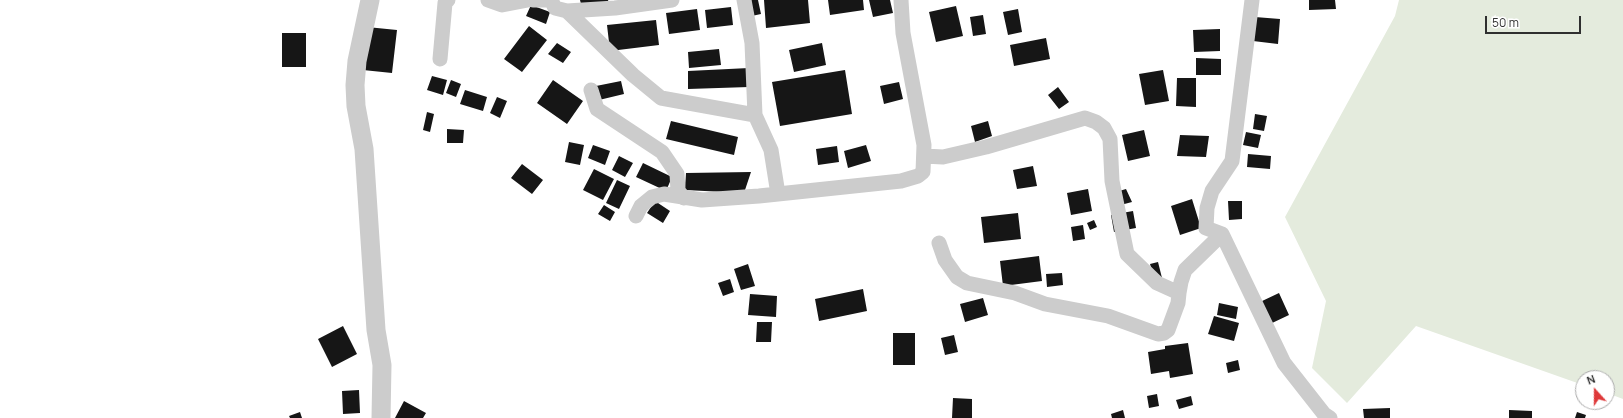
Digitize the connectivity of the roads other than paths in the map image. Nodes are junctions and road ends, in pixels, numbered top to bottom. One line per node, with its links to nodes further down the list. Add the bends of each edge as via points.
1 (370, 0): 21 (street, via 356,61 355,85 364,149 376,330 382,365)
2 (448, 0): 11 (street, via 445,3)
3 (488, 0): 4 (street, via 502,5)
4 (528, 0)
5 (533, 0): 10 (street, via 551,0 555,8)
6 (672, 0): 10 (street, via 615,8)
7 (744, 0): 13 (street, via 752,43)
8 (901, 0): 14 (street, via 903,33)
9 (1252, 0): 18 (street, via 1232,161 1212,191 1207,208 1206,228)
10 (567, 11): 13 (street, via 633,75 662,98)
11 (440, 59)
12 (591, 90): 16 (street, via 598,109 662,152 676,174 678,191)
13 (755, 115): 15 (street, via 771,150)
14 (924, 156): 15 (street, via 923,172 909,180); 20 (street, via 943,157 986,147 1085,118 1096,122 1104,128 1110,139 1112,181 1127,254 1157,283)
15 (778, 194): 16 (street, via 702,200)
16 (684, 198): 17 (street, via 664,194 652,197)
17 (636, 216)
18 (1222, 234): 20 (street, via 1185,270); 22 (street, via 1284,363 1324,414)
19 (939, 243): 20 (street, via 953,271 967,283 1015,293 1045,304 1108,316 1158,334 1168,330)
20 (1180, 293)
21 (381, 418)
22 (1330, 418)

